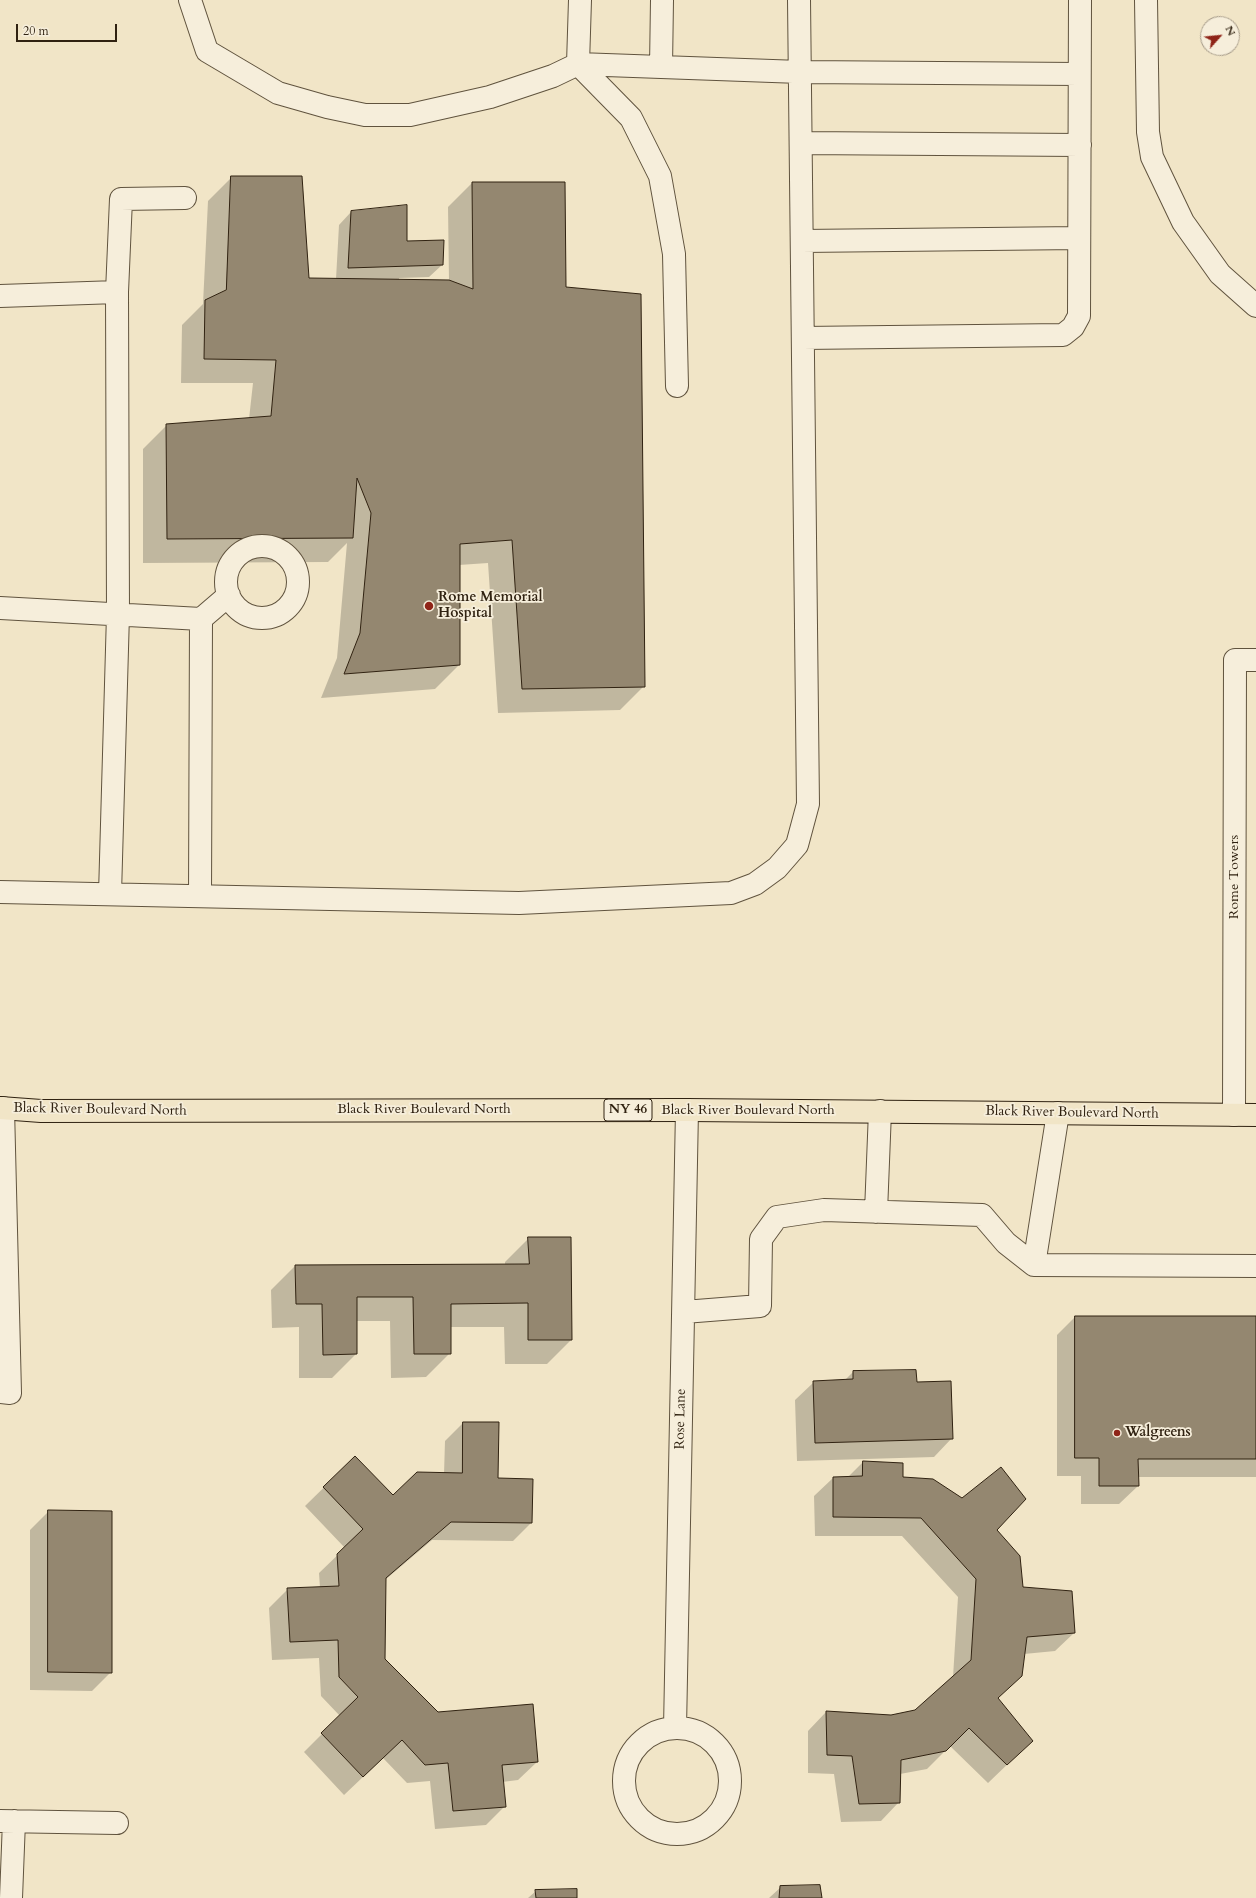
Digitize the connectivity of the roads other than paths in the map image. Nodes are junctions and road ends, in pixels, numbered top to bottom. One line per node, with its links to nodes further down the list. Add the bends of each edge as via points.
1 (190, 0): 7 (street, via 207,51 278,93 365,116 410,115 490,97 552,76)
2 (580, 0): 7 (street)
3 (662, 0): 8 (street)
4 (799, 0): 9 (street)
5 (1080, 0): 10 (street)
6 (1146, 0): 18 (street, via 1148,132 1152,157 1187,228 1220,274)
7 (578, 64): 8 (street); 20 (street, via 631,118 660,176 674,254)
8 (661, 67): 9 (street)
9 (800, 72): 10 (street); 11 (street)
10 (1080, 74): 12 (street)
11 (801, 144): 12 (street); 15 (street)
12 (1080, 145): 14 (street)
13 (185, 198): 16 (street, via 121,199)
14 (1079, 238): 15 (street); 19 (street, via 1079,316 1073,327 1063,335)
15 (802, 241): 19 (street)
16 (117, 292): 17 (street); 23 (street)
17 (0, 296)
18 (1256, 306)
19 (803, 338): 28 (street, via 808,804 797,845 777,868 755,884 731,893 684,896 519,903)
20 (677, 386)
21 (229, 596): 24 (street)
22 (0, 608): 23 (street)
23 (118, 614): 24 (street); 27 (street)
24 (201, 619): 28 (street)
25 (1256, 660): 33 (street, Rome Towers, via 1235,660)
26 (0, 892): 27 (street)
27 (110, 894): 28 (street)
28 (200, 896)
29 (1, 1108): 30 (main road, Black River Boulevard North / NY 46, via 41,1111); 39 (street, via 10,1393)
30 (687, 1110): 31 (main road, Black River Boulevard North / NY 46); 38 (street, Rose Lane)
31 (880, 1111): 32 (main road, Black River Boulevard North / NY 46); 35 (street)
32 (1058, 1113): 33 (main road, Black River Boulevard North / NY 46); 36 (street)
33 (1234, 1115): 34 (main road, Black River Boulevard North / NY 46)
34 (1256, 1115)
35 (876, 1212): 36 (street, via 982,1215 1006,1243); 38 (street, via 824,1210 776,1217 761,1239 760,1306)
36 (1034, 1265): 37 (street)
37 (1256, 1266)
38 (684, 1312): 40 (street, Rose Lane)
39 (0, 1392)
40 (675, 1728): 40 (street, via 658,1731 644,1740 632,1754 625,1774 626,1795 638,1817 658,1831 676,1834 694,1832 711,1823 722,1810 729,1793 730,1778 725,1757 714,1743 691,1729)
41 (7, 1821): 42 (street); 43 (street)
42 (117, 1823)
43 (11, 1898)

